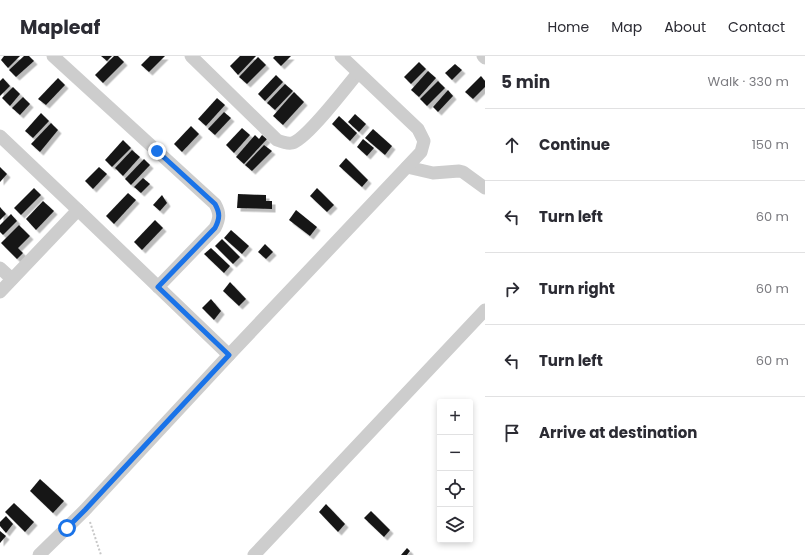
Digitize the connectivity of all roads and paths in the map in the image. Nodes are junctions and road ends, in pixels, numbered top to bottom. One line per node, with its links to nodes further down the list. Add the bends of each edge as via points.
1 (53, 56): 11 (street, via 215,204 219,212 220,219 215,228)
2 (191, 56): 4 (street, via 277,140 285,143 300,139)
3 (340, 56): 4 (street)
4 (358, 73): 6 (street, via 418,129 424,141 421,152)
5 (0, 136): 8 (street)
6 (407, 167): 7 (street, via 432,173 463,172); 14 (street)
7 (485, 188)
8 (78, 210): 10 (street); 11 (street)
9 (0, 268): 10 (street)
10 (12, 279): 12 (street)
11 (158, 287): 14 (street)
12 (0, 292)
13 (485, 310): 18 (street)
14 (229, 355): 15 (street)
15 (85, 510): 16 (street); 17 (path)
16 (38, 555)
17 (101, 555)
18 (254, 555)

